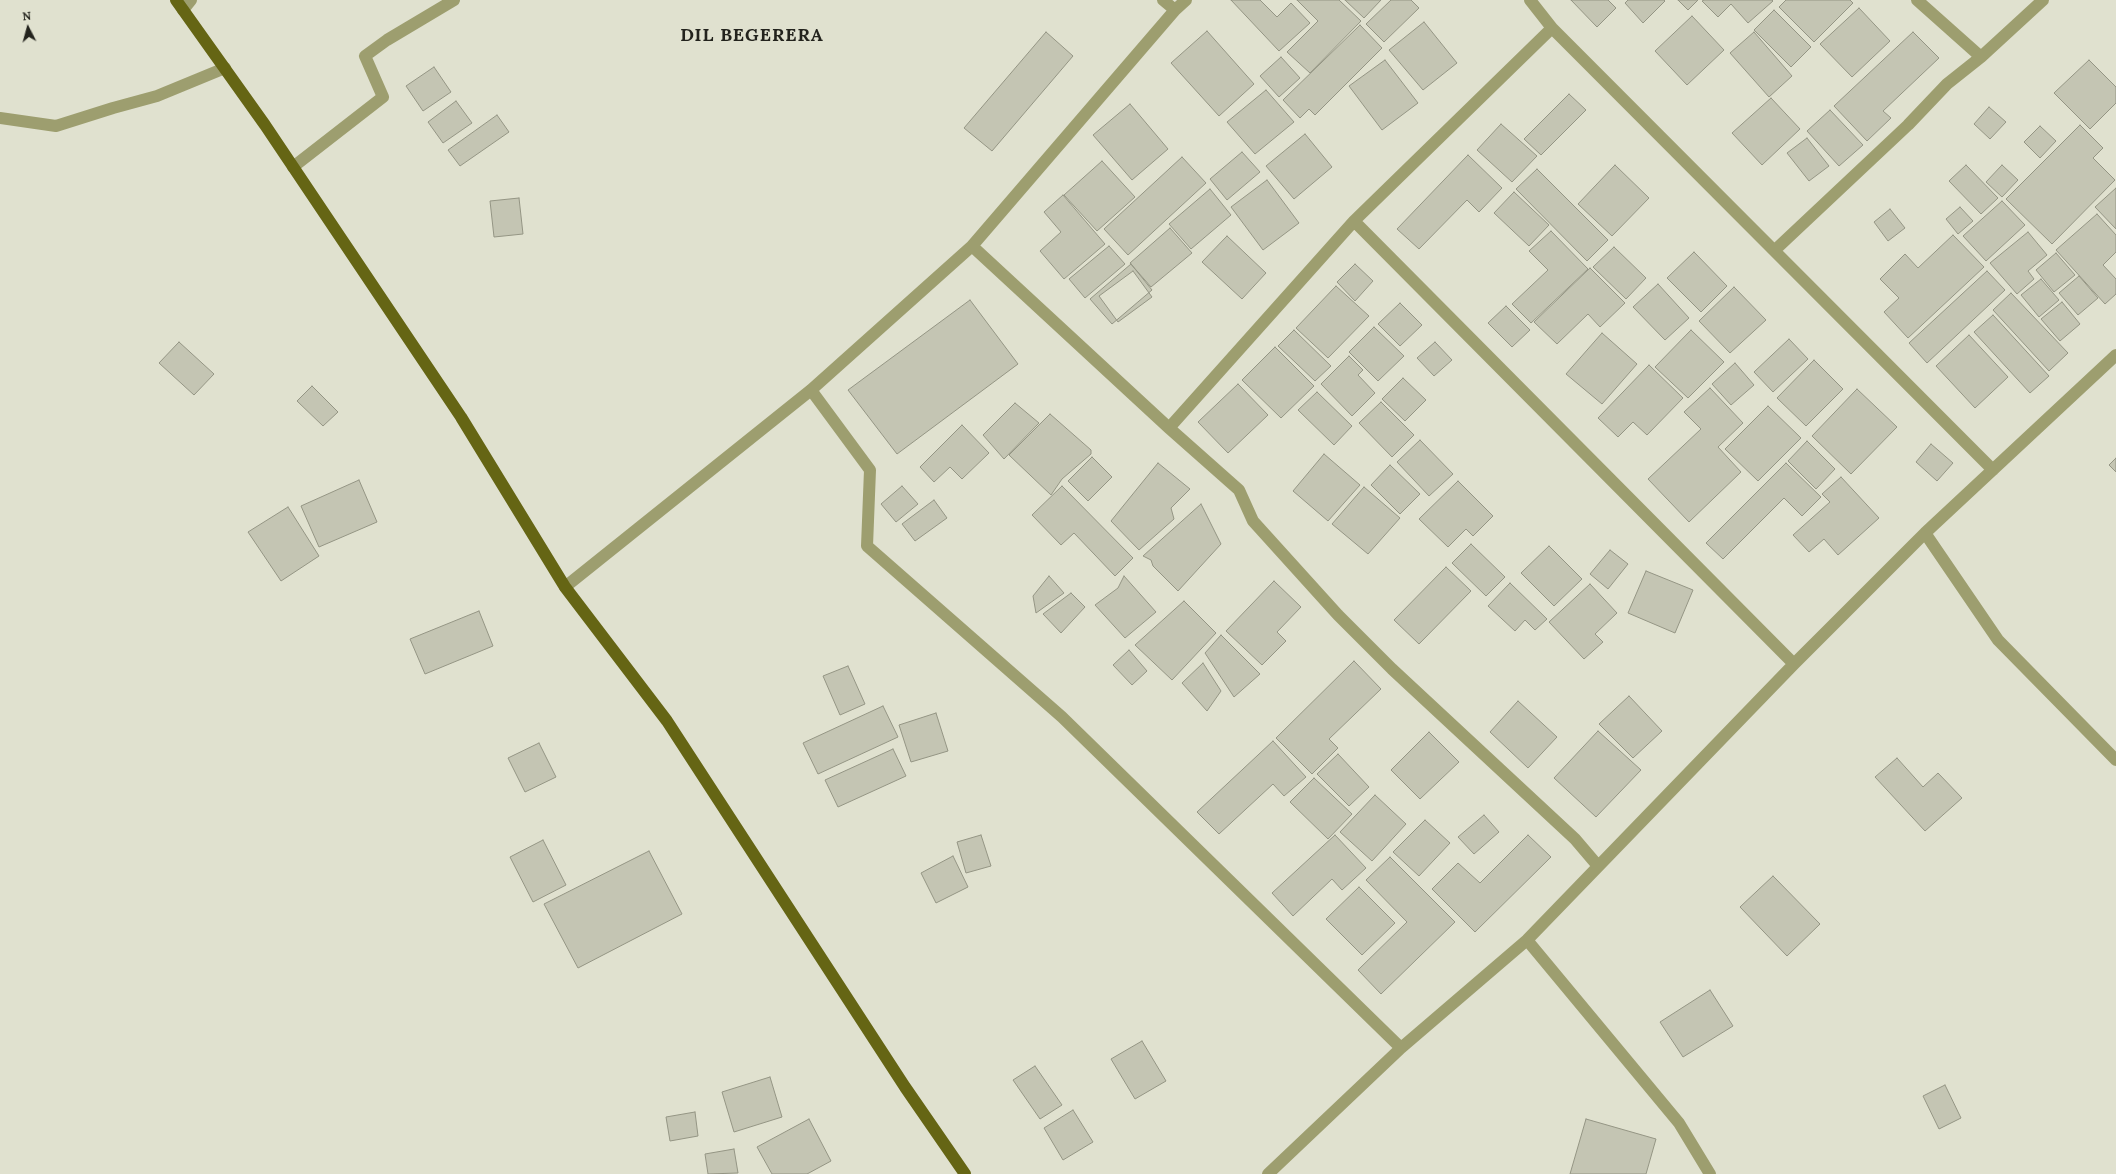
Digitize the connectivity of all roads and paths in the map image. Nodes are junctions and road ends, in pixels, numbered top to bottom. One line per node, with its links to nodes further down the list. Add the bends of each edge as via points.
1 (191, 0): 8 (street)
2 (454, 0): 14 (street, via 365,56 383,97)
3 (1163, 0): 9 (street)
4 (1186, 0): 9 (street)
5 (1530, 0): 10 (street)
6 (1917, 0): 11 (street)
7 (2043, 0): 11 (street)
8 (180, 5): 12 (main road)
9 (1175, 10): 16 (street)
10 (1552, 28): 15 (street); 17 (street)
11 (1981, 57): 17 (street, via 1947,84 1908,125)
12 (225, 68): 13 (street, via 157,96 56,126); 14 (main road)
13 (0, 118)
14 (293, 167): 23 (main road, via 461,417)
15 (1354, 221): 20 (street); 24 (street)
16 (972, 246): 19 (street); 20 (street)
17 (1776, 250): 21 (street)
18 (2116, 355): 21 (street)
19 (811, 390): 23 (street); 28 (street, via 870,470 867,546 1062,716)
20 (1169, 428): 26 (street, via 1239,490 1253,521 1338,615 1574,839)
21 (1993, 470): 22 (street)
22 (1925, 533): 24 (street); 25 (street, via 1998,640)
23 (565, 587): 29 (main road, via 667,721 905,1087)
24 (1794, 664): 26 (street)
25 (2116, 760)
26 (1598, 866): 27 (street)
27 (1527, 940): 28 (street); 31 (street, via 1679,1123)
28 (1401, 1048): 30 (street)
29 (965, 1174)
30 (1268, 1174)
31 (1710, 1174)

